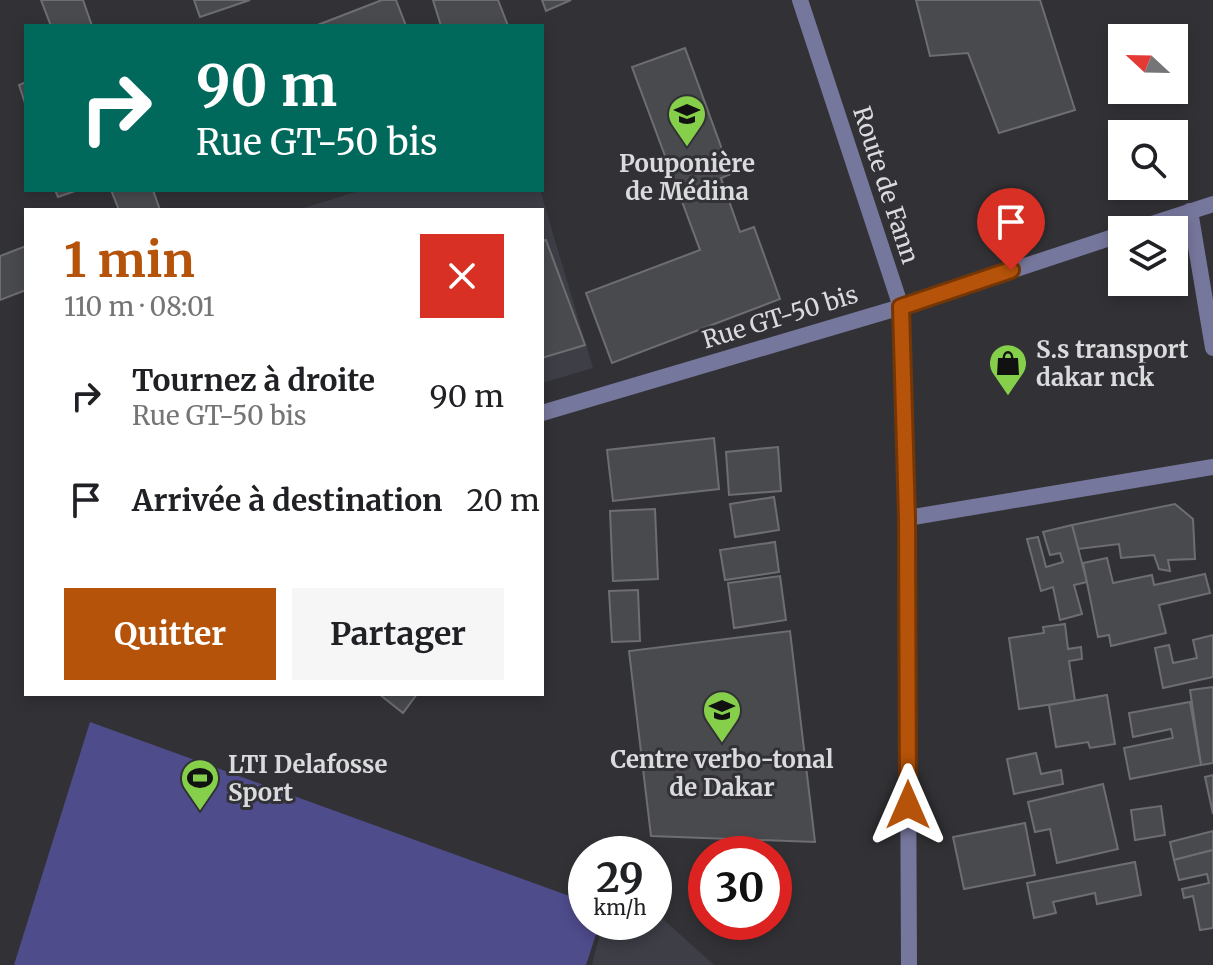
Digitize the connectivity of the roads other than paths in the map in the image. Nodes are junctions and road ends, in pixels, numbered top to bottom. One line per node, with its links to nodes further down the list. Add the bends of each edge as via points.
1 (800, 0): 6 (street, Route de Fann)
2 (1213, 204): 3 (street)
3 (1190, 211): 4 (street); 7 (street)
4 (1175, 216)
5 (1108, 239): 6 (street, Rue GT-50 bis)
6 (901, 307): 8 (street, Rue GT-50 bis); 10 (street, Route de Fann)
7 (1213, 348)
8 (544, 412)
9 (1213, 467): 10 (street)
10 (907, 518): 11 (street, Route de Fann)
11 (909, 965)

